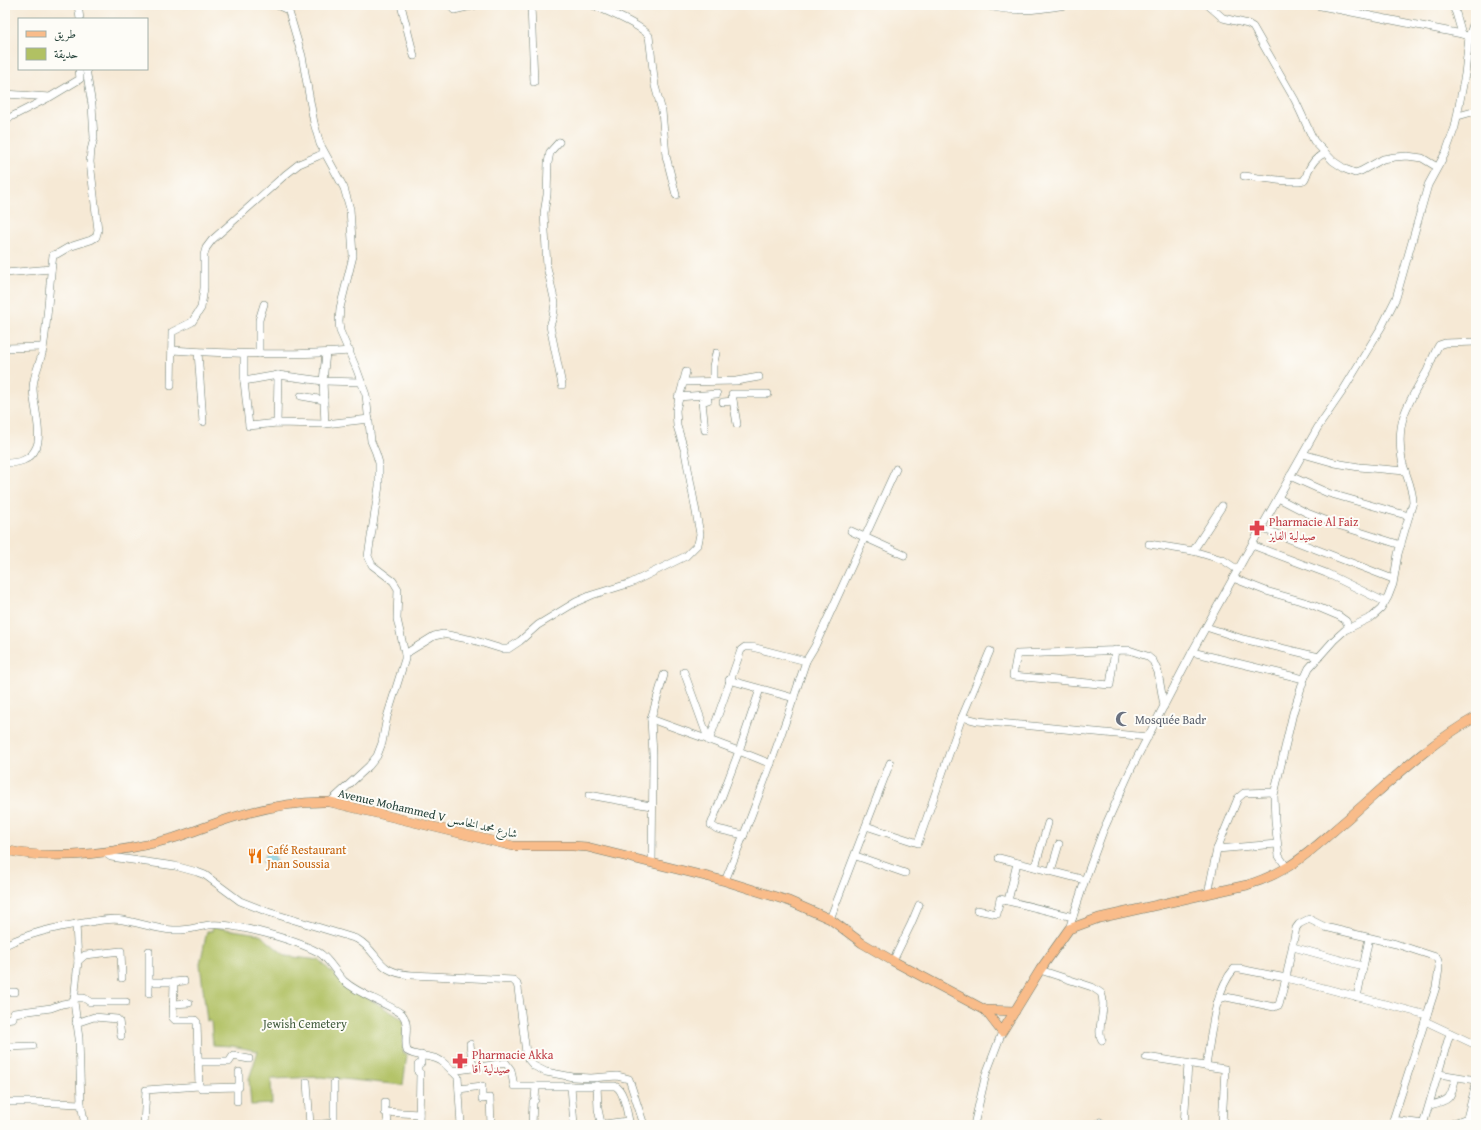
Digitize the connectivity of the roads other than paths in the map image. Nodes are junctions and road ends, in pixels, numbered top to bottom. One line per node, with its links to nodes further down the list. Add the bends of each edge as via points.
1 (78, 5): 15 (street)
2 (277, 5): 13 (street)
3 (401, 5): 17 (street)
4 (452, 5): 5 (street, via 454,10)
5 (476, 5)
6 (531, 5): 20 (street)
7 (593, 5): 31 (street, via 631,23 649,36 655,86 662,111 666,156)
8 (984, 5): 9 (street, via 1021,11)
9 (1066, 5)
10 (1208, 5): 28 (street, via 1223,18 1248,24 1254,29 1295,100 1311,136)
11 (1316, 5): 16 (street)
12 (1452, 5): 16 (street)
13 (290, 7): 27 (street, via 318,136)
14 (1476, 15): 16 (street)
15 (80, 18)
16 (1469, 37): 24 (street)
17 (414, 56)
18 (78, 70): 22 (street, via 80,79)
19 (86, 70): 32 (street, via 92,105 94,138 90,162 98,230 96,237 91,240 53,255)
20 (534, 82)
21 (5, 94): 22 (street)
22 (50, 97): 25 (street)
23 (1476, 111): 24 (street)
24 (1458, 116): 29 (street, via 1451,140)
25 (5, 120)
26 (559, 142): 53 (street, via 550,152 544,213 547,267 555,303 550,326)
27 (324, 152): 38 (street, via 299,164 212,240 204,255 201,308 192,322 172,332); 39 (street, via 344,188 350,209 353,256 338,318 340,331)
28 (1324, 153): 29 (street, via 1352,172 1361,171 1383,159 1401,156 1422,158); 30 (street, via 1312,164 1302,181)
29 (1437, 167): 69 (street, via 1428,185 1401,283 1390,311)
30 (1244, 176)
31 (676, 195)
32 (51, 269): 33 (street); 36 (street)
33 (5, 273)
34 (264, 304): 44 (street, via 259,320)
35 (1476, 342): 72 (street, via 1445,343 1438,346 1405,410 1400,442)
36 (43, 347): 37 (street); 70 (street, via 32,385 37,447 31,455 21,461)
37 (5, 348)
38 (172, 350): 40 (street); 54 (street)
39 (350, 351): 41 (street); 50 (street)
40 (198, 352): 43 (street); 64 (street)
41 (326, 353): 44 (street); 49 (street)
42 (716, 353): 52 (street)
43 (244, 354): 44 (street); 48 (street)
44 (259, 354)
45 (686, 372): 51 (street)
46 (278, 375): 48 (street); 49 (street); 65 (street)
47 (759, 377): 52 (street)
48 (244, 381): 65 (street, via 249,426)
49 (324, 381): 50 (street); 60 (street)
50 (361, 382): 63 (street, via 366,395)
51 (683, 382): 52 (street); 59 (street)
52 (712, 382)
53 (562, 385)
54 (171, 386)
55 (717, 394): 58 (street)
56 (768, 394): 61 (street, via 732,394)
57 (301, 396): 60 (street)
58 (707, 396): 59 (street); 68 (street, via 708,400 702,402)
59 (678, 397): 94 (street, via 677,426 685,452 700,534 695,549 645,577 576,602 538,625 508,649 443,634 434,636)
60 (324, 400): 66 (street)
61 (733, 401): 62 (street); 67 (street)
62 (723, 402)
63 (369, 419): 66 (street); 94 (street, via 371,441 380,472 368,556 372,565 393,581 398,589 398,626)
64 (203, 422)
65 (277, 423): 66 (street)
66 (325, 424)
67 (737, 424)
68 (704, 430)
69 (1303, 454): 72 (street, via 1359,467); 73 (street)
70 (5, 463)
71 (896, 469): 79 (street)
72 (1405, 471): 76 (street, via 1413,500)
73 (1290, 476): 74 (street); 76 (street, via 1328,493)
74 (1278, 498): 77 (street); 82 (street, via 1338,525)
75 (1222, 506): 83 (street)
76 (1409, 516): 82 (street)
77 (1261, 528): 81 (street); 87 (street)
78 (851, 531): 79 (street)
79 (865, 537): 84 (street); 96 (street)
80 (1149, 544): 83 (street)
81 (1252, 545): 85 (street); 88 (street, via 1326,573)
82 (1401, 545): 87 (street)
83 (1194, 551): 85 (street, via 1223,560)
84 (904, 555)
85 (1238, 570): 86 (street)
86 (1233, 578): 89 (street); 90 (street, via 1339,616 1345,619)
87 (1393, 579): 88 (street)
88 (1385, 602): 90 (street, via 1372,617)
89 (1206, 627): 93 (street); 95 (street, via 1243,639)
90 (1349, 628): 95 (street)
91 (1115, 650): 91 (street, via 1018,654 1013,676 1110,685); 103 (street, via 1128,650 1147,656 1153,661 1158,672)
92 (990, 651): 104 (street)
93 (1192, 652): 99 (street); 103 (street)
94 (405, 654): 114 (street, via 377,756)
95 (1319, 657): 99 (street)
96 (806, 661): 100 (street, via 752,646 745,647 741,650); 102 (street)
97 (684, 672): 108 (street)
98 (664, 675): 106 (street)
99 (1304, 678): 112 (street)
100 (729, 680): 101 (street); 108 (street)
101 (760, 689): 102 (street); 109 (street)
102 (794, 698): 111 (street)
103 (1164, 706): 107 (street)
104 (962, 717): 107 (street, via 978,721); 117 (street, via 918,843)
105 (1476, 717): 129 (main road, via 1424,752)
106 (651, 719): 108 (street); 115 (street)
107 (1148, 737): 132 (street, via 1103,831)
108 (709, 741): 109 (street)
109 (739, 751): 111 (street); 118 (street, via 711,825)
110 (890, 763): 117 (street)
111 (771, 764): 118 (street)
112 (1274, 792): 120 (street); 121 (street, via 1240,794)
113 (589, 795): 115 (street)
114 (330, 802): 123 (main road, Avenue Mohammed V شارع محمد الخامس, via 301,803 264,810 173,838); 126 (main road, Avenue Mohammed V شارع محمد الخامس, via 513,846 581,846)
115 (651, 806): 126 (street)
116 (1048, 823): 128 (street)
117 (866, 826): 124 (street)
118 (744, 835): 133 (street)
119 (1059, 844): 130 (street)
120 (1277, 844): 121 (street); 129 (street, via 1279,856)
121 (1217, 849): 134 (street)
122 (5, 850): 123 (main road, Avenue Mohammed V شارع محمد الخامس, via 53,856)
123 (105, 853): 220 (street, via 111,857 175,866 198,872 240,901 357,939 386,968 398,973 513,980 518,988 526,1053 531,1064 538,1069 566,1076 618,1076 629,1079)
124 (856, 856): 131 (street); 139 (street)
125 (999, 858): 127 (street)
126 (652, 863): 133 (main road, Avenue Mohammed V شارع محمد الخامس)
127 (1017, 863): 128 (street); 135 (street)
128 (1035, 867): 130 (street)
129 (1287, 868): 134 (main road, via 1247,885)
130 (1051, 871): 132 (street)
131 (905, 873)
132 (1085, 880): 138 (street)
133 (725, 881): 139 (main road, Avenue Mohammed V شارع محمد الخامس, via 789,901)
134 (1208, 894): 141 (main road, via 1099,918)
135 (1008, 901): 137 (street, via 1000,899 997,914); 138 (street)
136 (919, 905): 147 (street)
137 (977, 910)
138 (1073, 917): 141 (street)
139 (830, 919): 147 (main road, Avenue Mohammed V شارع محمد الخامس)
140 (76, 924): 143 (street, via 14,940); 146 (street); 177 (street, via 110,919 175,931 224,925 266,934 315,950 324,956 344,981 402,1014 407,1024 407,1051)
141 (1070, 929): 149 (main road)
142 (1369, 938): 144 (street, via 1326,927 1309,919 1296,928); 148 (street); 166 (street, via 1436,957 1439,968 1436,987)
143 (5, 945)
144 (1293, 947): 148 (street); 151 (street)
145 (149, 951): 153 (street)
146 (78, 961): 150 (street, via 85,955 122,951); 159 (street)
147 (893, 962): 164 (main road, Avenue Mohammed V شارع محمد الخامس)
148 (1363, 966): 158 (street)
149 (1040, 970): 165 (main road); 172 (street, via 1092,987 1102,993 1104,1004 1099,1035)
150 (122, 978)
151 (1286, 978): 158 (street); 162 (street, via 1234,969 1229,974); 162 (street, via 1281,1002 1274,1007 1226,997)
152 (184, 981): 154 (street)
153 (150, 982): 154 (street); 157 (street)
154 (174, 982): 163 (street)
155 (5, 992): 156 (street)
156 (15, 992)
157 (149, 993)
158 (1357, 997): 166 (street)
159 (74, 1000): 160 (street, via 84,998 90,1002); 167 (street, via 51,1008 14,1013 13,1018); 168 (street)
160 (126, 1002)
161 (189, 1003): 163 (street)
162 (1217, 1003): 182 (street)
163 (173, 1004): 180 (street, via 173,1020 196,1020)
164 (985, 1010): 165 (main road, Avenue Mohammed V شارع محمد الخامس); 169 (main road, Avenue Mohammed V شارع محمد الخامس)
165 (1015, 1011): 169 (main road)
166 (1426, 1018): 170 (street); 205 (street)
167 (5, 1019)
168 (76, 1022): 171 (street, via 94,1017 117,1018); 201 (street, via 79,1038)
169 (1002, 1032): 221 (street, via 986,1074)
170 (1450, 1033): 174 (street); 186 (street)
171 (121, 1036)
172 (1102, 1040)
173 (470, 1044): 183 (street)
174 (1476, 1045)
175 (33, 1046): 176 (street)
176 (5, 1047)
177 (421, 1055): 184 (street, via 441,1061); 204 (street, via 421,1063 418,1065)
178 (1146, 1057): 181 (street)
179 (249, 1059): 180 (street, via 233,1056 229,1062)
180 (198, 1062): 193 (street)
181 (1188, 1064): 182 (street); 222 (street)
182 (1206, 1066): 223 (street, via 1225,1069)
183 (473, 1068): 184 (street); 194 (street, via 506,1063 511,1070 514,1086)
184 (452, 1071): 197 (street, via 458,1077)
185 (239, 1072): 196 (street)
186 (1438, 1074): 187 (street); 202 (street)
187 (1456, 1078): 188 (street); 202 (street, via 1449,1098 1444,1102)
188 (1476, 1080)
189 (307, 1082): 213 (street)
190 (334, 1084): 208 (street)
191 (1476, 1084): 206 (street)
192 (597, 1085): 195 (street); 207 (street, via 619,1088); 209 (street)
193 (199, 1086): 196 (street); 212 (street, via 146,1090)
194 (536, 1086): 195 (street); 218 (street, via 535,1100 532,1102)
195 (570, 1086): 219 (street)
196 (237, 1087): 198 (street)
197 (459, 1089): 216 (street); 217 (street, via 482,1086 482,1099 490,1098)
198 (237, 1101)
199 (5, 1102): 201 (street)
200 (384, 1102): 203 (street)
201 (81, 1104): 211 (street)
202 (1430, 1105): 210 (street)
203 (387, 1113): 204 (street); 214 (street)
204 (419, 1114): 215 (street)
205 (1393, 1122): 210 (street)
206 (1468, 1122): 224 (street)
207 (629, 1123): 209 (street)
208 (334, 1124): 213 (street)
209 (598, 1124)
210 (1423, 1124)
211 (85, 1125)
212 (144, 1125)
213 (310, 1125)
214 (388, 1125)
215 (418, 1125)
216 (461, 1125)
217 (491, 1125)
218 (532, 1125)
219 (574, 1125)
220 (644, 1125)
221 (974, 1125)
222 (1184, 1125)
223 (1222, 1125)
224 (1449, 1125)

